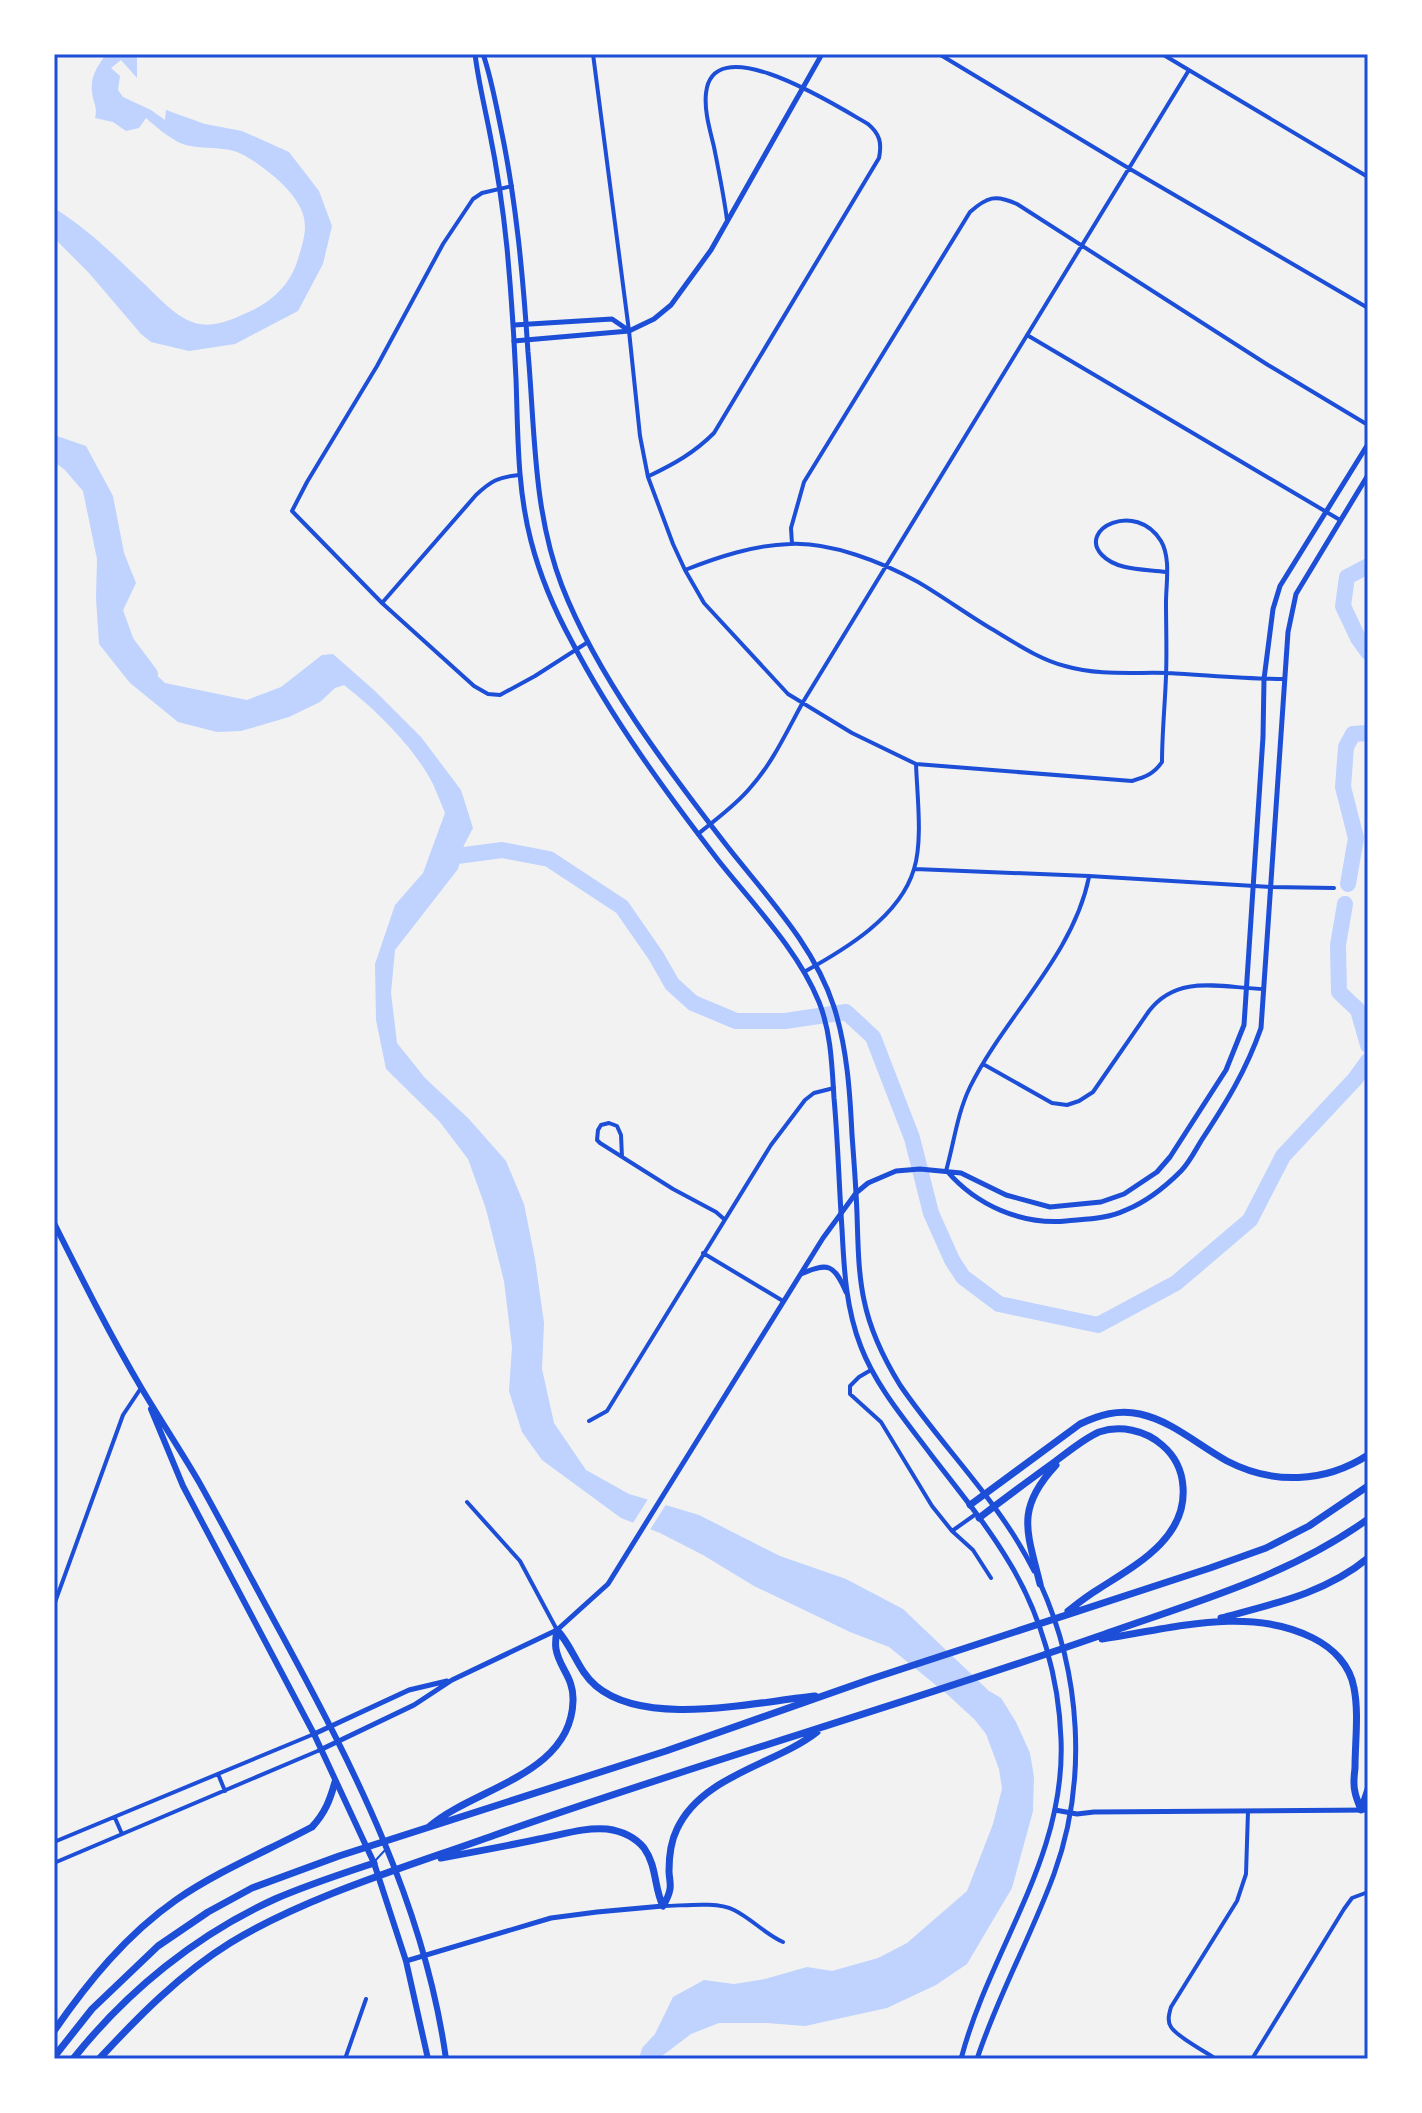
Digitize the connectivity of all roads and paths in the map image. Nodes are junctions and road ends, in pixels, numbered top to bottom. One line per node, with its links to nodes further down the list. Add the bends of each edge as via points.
1 (475, 54): 12 (main road)
2 (483, 54): 11 (main road)
3 (593, 54): 18 (street)
4 (822, 54): 8 (main road)
5 (939, 54): 9 (street)
6 (1162, 54): 7 (street)
7 (1189, 70): 9 (street); 10 (street)
8 (803, 87): 13 (main road); 13 (street, via 749,68 724,66 711,76 707,116); 26 (street, via 877,132 879,158 714,433 697,450)
9 (1130, 169): 14 (street); 15 (street)
10 (1368, 177)
11 (512, 186): 12 (street); 17 (main road)
12 (499, 189): 16 (main road); 33 (street, via 473,199 443,244 292,511)
13 (727, 223): 18 (main road, via 671,305)
14 (1081, 246): 19 (street); 22 (street); 29 (street, via 1004,198 980,202 970,212 804,482 791,528)
15 (1368, 308)
16 (514, 325): 17 (main road); 21 (main road)
17 (526, 325): 18 (main road, via 612,319); 20 (main road)
18 (629, 331): 20 (main road); 26 (street)
19 (1027, 335): 27 (street); 30 (street)
20 (527, 340): 21 (main road); 34 (main road, via 541,510 555,565)
21 (514, 341): 24 (main road)
22 (1368, 425)
23 (1368, 444): 27 (main road)
24 (519, 475): 33 (street, via 499,478 476,495); 35 (main road, via 531,542)
25 (1368, 475): 28 (main road)
26 (648, 477): 31 (street)
27 (1326, 511): 28 (street); 37 (main road, via 1280,586)
28 (1340, 520): 38 (main road, via 1296,594)
29 (792, 544): 30 (street); 31 (street, via 742,551)
30 (886, 566): 36 (street, via 1066,667); 39 (street)
31 (685, 570): 39 (street, via 704,603 788,694)
32 (1166, 572): 32 (street, via 1166,554 1148,528 1122,519 1100,532 1098,550 1115,565); 36 (street)
33 (382, 603): 35 (street, via 488,694 500,695)
34 (588, 642): 35 (street); 41 (main road, via 635,720)
35 (575, 650): 42 (main road)
36 (1166, 673): 37 (street); 40 (street, via 1162,762 1144,777 1132,781)
37 (1264, 679): 38 (street); 45 (main road)
38 (1284, 679): 46 (main road)
39 (803, 702): 40 (street); 41 (street, via 752,786)
40 (916, 764): 43 (street)
41 (710, 824): 42 (street); 48 (main road)
42 (698, 834): 49 (main road)
43 (915, 869): 44 (street); 48 (street, via 883,918)
44 (1089, 876): 45 (street); 52 (street, via 1067,937)
45 (1254, 886): 46 (street); 50 (main road)
46 (1271, 887): 47 (street); 51 (main road)
47 (1334, 888)
48 (817, 965): 49 (street); 56 (main road, via 841,1030)
49 (804, 972): 53 (main road, via 827,1031)
50 (1247, 988): 51 (street); 52 (street, via 1198,985 1170,991 1158,999 1093,1092 1067,1105 1052,1103); 55 (main road, via 1244,1025 1226,1070 1170,1157 1139,1185 1101,1202 1050,1207)
51 (1264, 989): 55 (main road, via 1261,1028 1224,1107 1182,1170 1129,1210 1107,1217 1030,1220 969,1193)
52 (983, 1064): 55 (street, via 963,1104)
53 (834, 1088): 57 (main road); 58 (street, via 805,1100)
54 (622, 1157): 54 (street, via 617,1126 601,1125 597,1140); 58 (street)
55 (946, 1171): 56 (main road, via 896,1171)
56 (856, 1193): 57 (main road); 70 (main road, via 862,1286 881,1349 912,1403)
57 (840, 1214): 61 (main road); 62 (main road)
58 (724, 1219): 60 (street)
59 (54, 1223): 65 (main road)
60 (703, 1253): 63 (street); 66 (street, via 607,1411)
61 (800, 1275): 62 (main road, via 828,1268); 63 (main road)
62 (846, 1292): 64 (main road)
63 (784, 1302): 83 (main road, via 608,1584)
64 (871, 1370): 72 (main road); 76 (street, via 853,1382 850,1394 881,1422)
65 (141, 1388): 80 (street, via 123,1415); 87 (main road, via 198,1480); 89 (main road, via 183,1486)
66 (589, 1421)
67 (1068, 1452): 73 (highway); 79 (highway, via 1040,1483 1029,1508 1028,1535); 81 (highway, via 1107,1430 1144,1433 1177,1462 1184,1495 1178,1518 1159,1546)
68 (1368, 1455): 70 (highway, via 1319,1476 1271,1476 1227,1461 1157,1419 1120,1412 1080,1424)
69 (1368, 1486): 81 (highway, via 1266,1548)
70 (984, 1495): 72 (highway); 73 (main road)
71 (467, 1502): 83 (street, via 520,1561)
72 (970, 1505): 74 (main road)
73 (994, 1507): 74 (highway); 79 (main road)
74 (977, 1516): 76 (street); 96 (main road, via 1020,1582 1046,1649 1060,1721)
75 (1368, 1519): 84 (highway, via 1281,1569)
76 (952, 1531): 78 (street, via 973,1550)
77 (1368, 1558): 82 (highway, via 1326,1586)
78 (991, 1578)
79 (1040, 1584): 99 (main road, via 1063,1646 1072,1694)
80 (54, 1605)
81 (1069, 1612): 86 (highway)
82 (1204, 1623): 84 (highway); 97 (highway, via 1285,1627 1328,1646 1339,1657 1354,1686 1354,1790)
83 (557, 1630): 85 (main road); 86 (highway, via 588,1679 609,1695 637,1704 723,1709); 101 (highway, via 556,1650 573,1689 569,1722 558,1743 530,1770 444,1814)
84 (1082, 1642): 88 (highway)
85 (452, 1680): 87 (main road, via 409,1690); 90 (main road)
86 (825, 1695): 101 (highway)
87 (331, 1726): 89 (main road); 90 (main road)
88 (823, 1727): 105 (highway); 109 (highway, via 800,1745 718,1786 684,1816 672,1840 670,1891)
89 (314, 1734): 91 (main road); 92 (street)
90 (340, 1742): 91 (main road); 104 (main road)
91 (320, 1750): 93 (main road); 95 (street)
92 (218, 1774): 95 (street); 100 (street)
93 (335, 1782): 107 (main road); 114 (highway, via 323,1816 312,1827 200,1884 147,1922 99,1971)
94 (1368, 1789): 97 (highway)
95 (225, 1791): 102 (street)
96 (1055, 1810): 99 (main road); 121 (main road, via 1040,1866 982,1996)
97 (1364, 1810): 98 (main road)
98 (1248, 1811): 99 (main road); 123 (street, via 1246,1874 1237,1901 1168,2016 1169,2026)
99 (1071, 1813): 122 (main road, via 1055,1871)
100 (115, 1818): 102 (street); 103 (street)
101 (425, 1830): 115 (highway, via 295,1871 218,1905 135,1966)
102 (122, 1834): 106 (street)
103 (54, 1842)
104 (387, 1848): 107 (lane); 111 (main road)
105 (420, 1862): 109 (highway, via 573,1832 609,1830 629,1835 646,1850); 117 (highway, via 289,1912 231,1943 171,1987)
106 (54, 1863)
107 (374, 1863): 112 (main road); 116 (highway, via 275,1899 211,1933 142,1986)
108 (1368, 1892): 124 (street, via 1352,1898 1344,1909)
109 (663, 1906): 110 (street, via 722,1906); 111 (main road, via 551,1918)
110 (783, 1942)
111 (425, 1956): 112 (main road); 120 (main road)
112 (406, 1961): 119 (main road)
113 (366, 1999): 118 (street)
114 (54, 2031)
115 (54, 2057)
116 (73, 2059)
117 (99, 2059)
118 (345, 2059)
119 (428, 2059)
120 (446, 2059)
121 (961, 2059)
122 (977, 2059)
123 (1216, 2059)
124 (1252, 2059)

